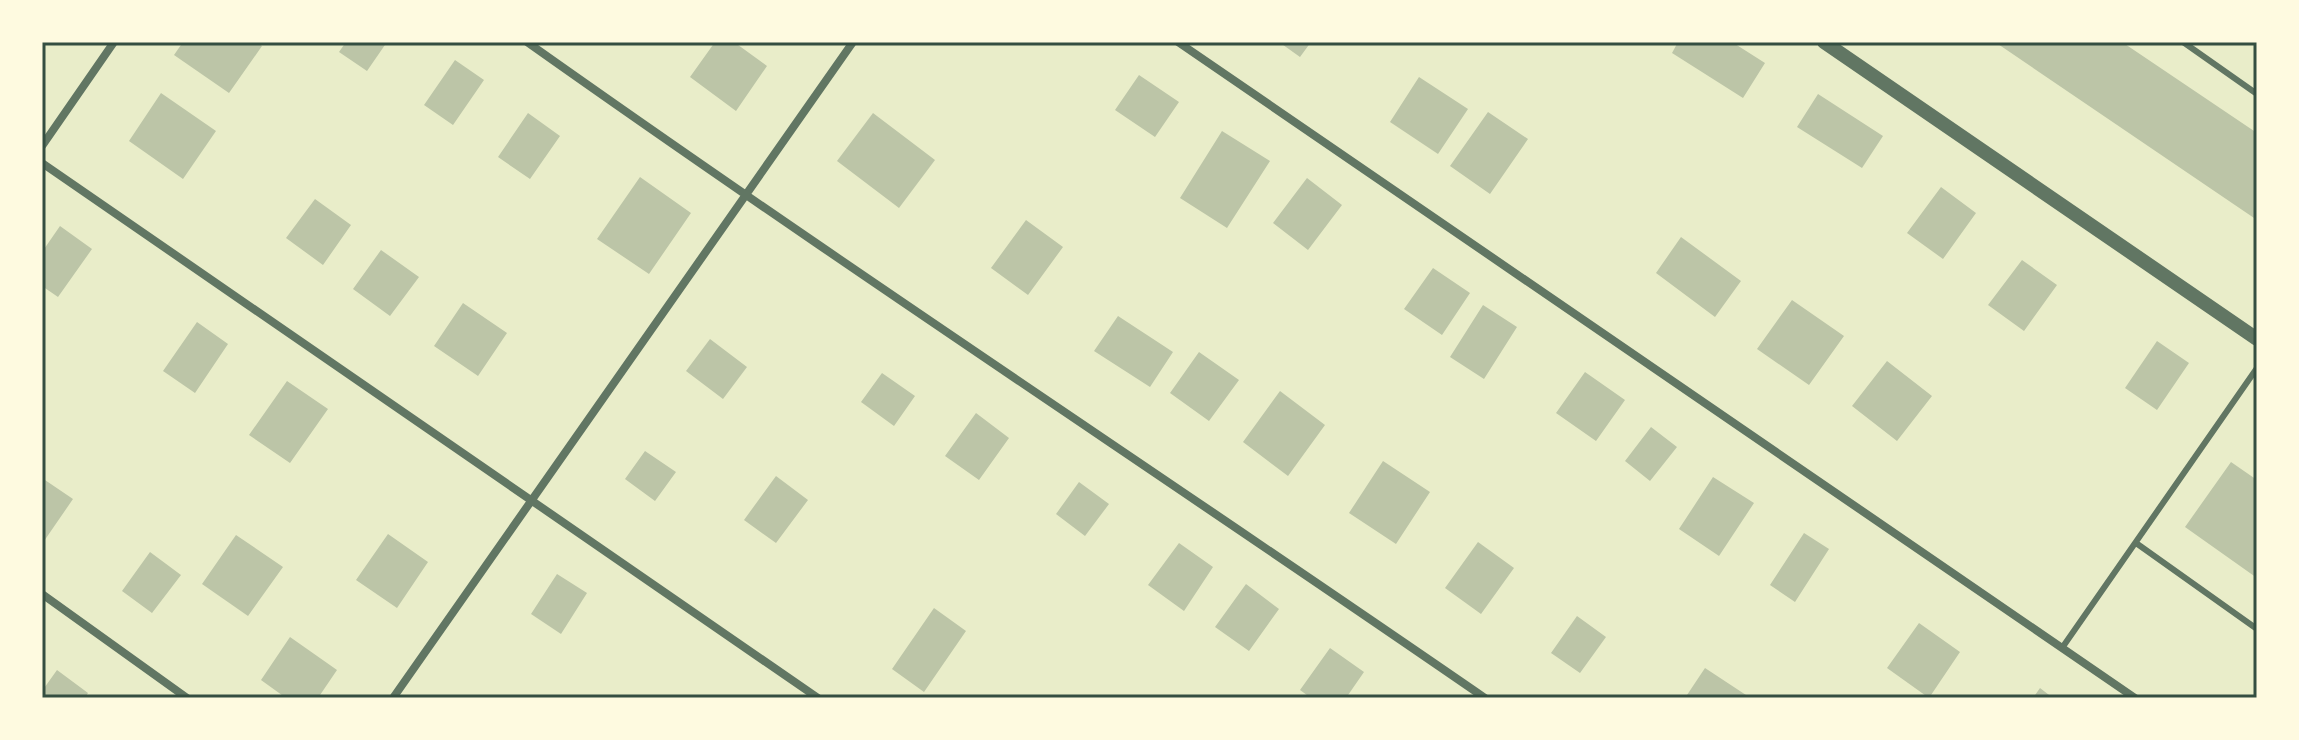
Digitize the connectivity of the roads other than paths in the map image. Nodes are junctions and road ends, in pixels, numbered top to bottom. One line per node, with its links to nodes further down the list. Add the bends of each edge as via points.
1 (114, 42): 8 (street)
2 (527, 42): 10 (street)
3 (853, 42): 10 (street)
4 (1178, 42): 17 (street)
5 (1824, 42): 11 (street)
6 (2183, 42): 7 (lane)
7 (2257, 94)
8 (42, 146)
9 (42, 163): 13 (street)
10 (744, 196): 13 (street); 21 (street)
11 (2257, 339)
12 (2257, 368): 14 (lane)
13 (531, 502): 19 (street); 20 (street)
14 (2136, 543): 16 (lane); 17 (lane)
15 (42, 594): 18 (street)
16 (2257, 629)
17 (2062, 648): 22 (street)
18 (187, 698)
19 (393, 698)
20 (818, 698)
21 (1485, 698)
22 (2135, 698)

